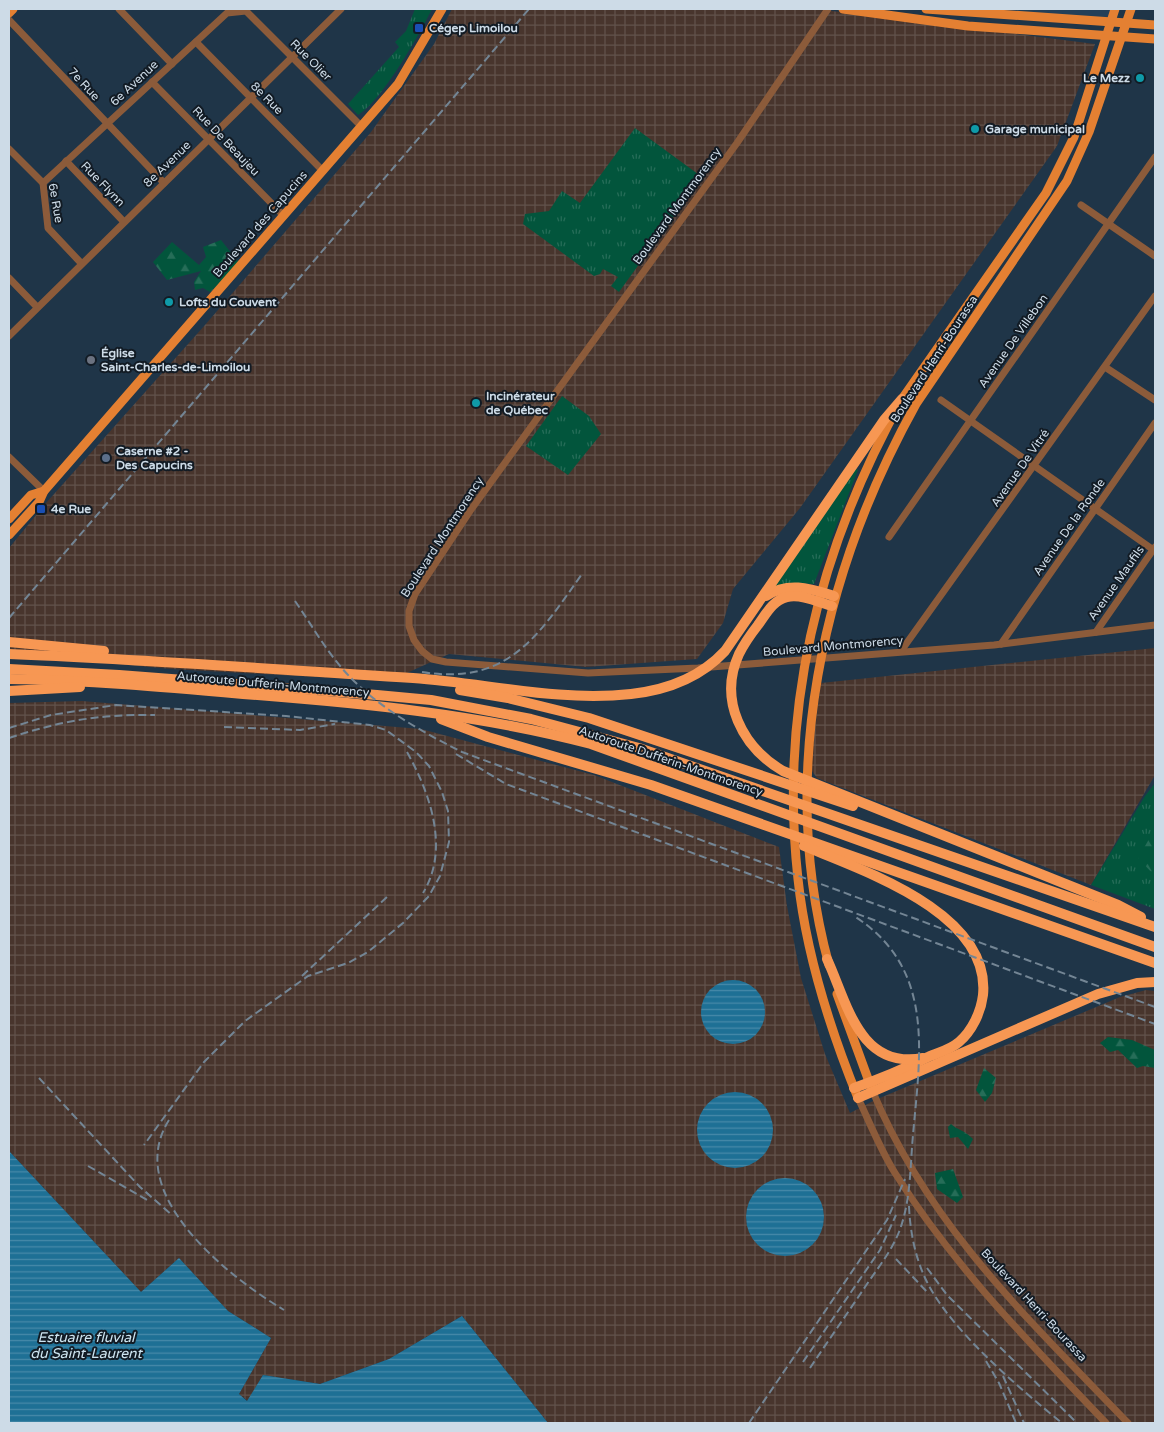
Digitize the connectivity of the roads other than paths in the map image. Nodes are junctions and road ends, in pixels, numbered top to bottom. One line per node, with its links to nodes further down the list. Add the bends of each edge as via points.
1 (13, 9): 12 (main road)
2 (119, 9): 23 (street)
3 (341, 9): 22 (street, 8e Avenue)
4 (442, 9): 27 (main road, Boulevard des Capucins, via 398,84)
5 (828, 9): 66 (street, Boulevard Montmorency, via 737,143 470,511 410,603 409,626 414,640 432,659 564,672 698,668)
6 (843, 9): 17 (main road)
7 (926, 9): 11 (main road)
8 (1115, 9): 14 (main road, Boulevard Henri-Bourassa)
9 (1131, 9): 15 (main road, Boulevard Henri-Bourassa)
10 (246, 10): 21 (street, 6e Avenue, via 228,12); 22 (street, Rue Olier)
11 (970, 10): 14 (main road); 17 (street)
12 (9, 13)
13 (9, 20): 26 (street, 7e Rue)
14 (1111, 22): 15 (main road); 18 (main road, Boulevard Henri-Bourassa)
15 (1126, 23): 16 (main road); 19 (main road, Boulevard Henri-Bourassa)
16 (1155, 25)
17 (968, 26): 18 (main road)
18 (1106, 36): 19 (main road); 46 (main road, Boulevard Henri-Bourassa, via 1074,137 1046,193)
19 (1121, 37): 20 (main road); 60 (main road, Boulevard Henri-Bourassa, via 1089,132 1067,181 908,419 865,510)
20 (1155, 39)
21 (196, 42): 23 (street, 6e Avenue); 25 (street, 8e Rue)
22 (292, 57): 25 (street, 8e Avenue); 27 (street, Rue Olier)
23 (172, 64): 24 (street, 6e Avenue)
24 (152, 82): 26 (street, 6e Avenue); 28 (street, Rue De Beaujeu)
25 (251, 98): 28 (street, 8e Avenue); 32 (street, 8e Rue)
26 (106, 124): 31 (street, 6e Avenue); 34 (street, 7e Rue)
27 (361, 126): 32 (main road, Boulevard des Capucins)
28 (209, 140): 34 (street, 8e Avenue); 36 (street, Rue De Beaujeu)
29 (9, 149): 33 (street, 6e Rue)
30 (1155, 158): 38 (street, Avenue De Villebon)
31 (66, 161): 33 (street, 6e Avenue); 37 (street, Rue Flynn)
32 (323, 171): 36 (main road, Boulevard des Capucins)
33 (43, 182): 40 (street, 6e Rue, via 48,228)
34 (164, 183): 37 (street, 8e Avenue)
35 (1081, 205): 38 (street)
36 (284, 216): 53 (main road, Boulevard des Capucins)
37 (124, 222): 40 (street, 8e Avenue)
38 (1110, 224): 39 (street); 49 (street, Avenue De Villebon)
39 (1155, 256)
40 (81, 263): 43 (street, 8e Avenue)
41 (9, 278): 43 (street)
42 (1155, 296): 45 (street, Avenue De Vitré)
43 (38, 307): 44 (street, 8e Avenue)
44 (9, 336)
45 (1105, 367): 48 (street); 52 (street, Avenue De Vitré)
46 (902, 399): 59 (main road, Boulevard Henri-Bourassa, via 856,490); 61 (highway, via 884,420)
47 (941, 400): 49 (street)
48 (1155, 400)
49 (971, 421): 52 (street); 57 (street, Avenue De Villebon)
50 (1155, 423): 54 (street, Avenue De la Ronde)
51 (10, 461): 53 (street)
52 (1034, 467): 54 (street); 66 (street, Avenue De Vitré)
53 (44, 491): 55 (main road, Boulevard des Capucins, via 31,495); 56 (main road, Boulevard des Capucins, via 39,502)
54 (1096, 509): 58 (street); 65 (street, Avenue De la Ronde)
55 (9, 519)
56 (9, 535)
57 (889, 538)
58 (1155, 549): 63 (street, Avenue Maufils)
59 (820, 597): 60 (highway); 61 (highway, via 789,587 775,590); 76 (highway, via 786,597 769,609 744,644 734,671 732,700 740,727 757,752 783,771); 84 (main road, Boulevard Henri-Bourassa, via 800,700 795,836 802,901 823,996)
60 (833, 601): 79 (main road, Boulevard Henri-Bourassa, via 823,640 810,734 808,788 811,864)
61 (759, 603): 70 (highway, via 716,661 692,677 652,690 548,695 414,678)
62 (1155, 625): 63 (street, Boulevard Montmorency)
63 (1096, 632): 65 (street, Boulevard Montmorency)
64 (9, 642): 68 (highway, via 134,654)
65 (1001, 644): 66 (street, Boulevard Montmorency)
66 (902, 651)
67 (9, 654): 68 (highway)
68 (172, 661): 70 (highway)
69 (9, 668): 77 (highway, Autoroute Dufferin-Montmorency, via 431,700 540,722 660,756)
70 (377, 677): 76 (highway, via 508,698 589,718)
71 (9, 679): 72 (highway, Autoroute Dufferin-Montmorency)
72 (125, 684): 73 (highway); 74 (highway, Autoroute Dufferin-Montmorency, via 358,703)
73 (9, 690)
74 (426, 713): 75 (highway, via 488,737 651,785); 78 (highway, Autoroute Dufferin-Montmorency, via 481,719 591,744)
75 (723, 811): 80 (highway); 82 (highway, via 898,887 929,906 969,943 979,966 983,988 978,1014 966,1034 946,1050)
76 (938, 834): 77 (highway, via 1118,905)
77 (1155, 926)
78 (1155, 947)
79 (827, 959): 82 (highway, via 852,1022 867,1042); 83 (main road, Boulevard Henri-Bourassa)
80 (1155, 963)
81 (1155, 982): 82 (highway, via 1098,994)
82 (908, 1068): 83 (highway)
83 (871, 1088): 84 (highway); 86 (street, Boulevard Henri-Bourassa, via 890,1132 938,1210 1005,1295)
84 (856, 1093): 85 (street, Boulevard Henri-Bourassa, via 895,1172 971,1278)
85 (1106, 1423)
86 (1128, 1423)

